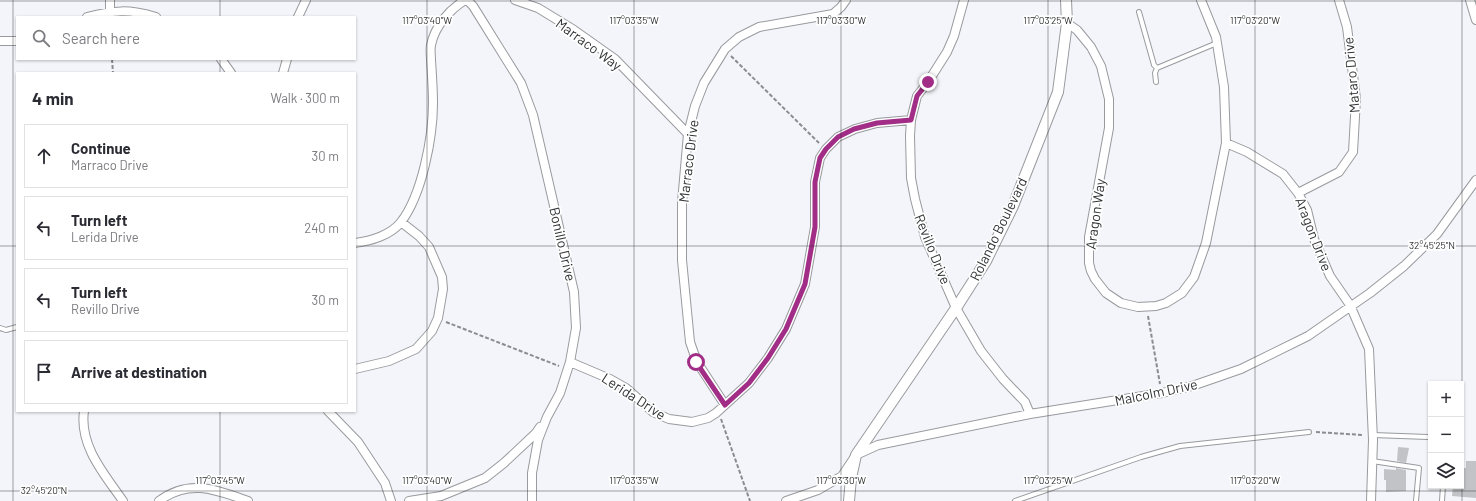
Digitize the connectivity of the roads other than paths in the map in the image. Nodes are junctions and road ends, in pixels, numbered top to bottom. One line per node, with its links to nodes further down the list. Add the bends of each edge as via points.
1 (110, 0): 11 (street)
2 (306, 0): 15 (street)
3 (466, 0): 32 (street, via 452,8 438,28 431,46 433,103 430,142 416,196); 38 (street, Bonillo Drive, via 521,83 533,115 574,292 576,328)
4 (515, 0): 28 (street, Marraco Way, via 538,8 615,60)
5 (846, 0): 28 (street, Marraco Drive, via 833,14 759,27 725,49 704,83)
6 (964, 0): 27 (street, Revillo Drive, via 954,36 938,67 917,96)
7 (1066, 0): 17 (street, Rolando Boulevard)
8 (1201, 0): 20 (street)
9 (1339, 0): 31 (street, Mataro Drive, via 1347,27 1356,99 1353,152 1339,172)
10 (1470, 0): 16 (street)
11 (110, 11): 13 (street); 14 (street)
12 (1139, 12): 23 (lane)
13 (90, 16)
14 (152, 16)
15 (298, 16)
16 (1476, 20)
17 (1067, 23): 29 (street, Aragon Way, via 1077,30 1101,66 1109,99 1109,128 1089,237 1088,263 1095,279 1109,296 1129,305 1146,308 1161,305 1186,289 1194,277 1206,243); 35 (street, Rolando Boulevard, via 1058,92 1013,206 986,261)
18 (0, 41): 19 (street)
19 (16, 41)
20 (1217, 43): 23 (lane); 29 (street, via 1224,87)
21 (222, 60): 24 (street)
22 (286, 60): 25 (street)
23 (1157, 68): 26 (lane)
24 (230, 72)
25 (283, 72)
26 (1156, 82)
27 (911, 120): 35 (street, Revillo Drive, via 910,157 915,199 925,237); 40 (street, Lerida Drive, via 877,123 854,129 838,137 820,158 815,182 815,227 805,284 786,329 768,358 749,383)
28 (688, 134): 40 (street, Marraco Drive, via 682,202 682,260 690,342 696,362)
29 (1226, 143): 31 (street, Aragon Drive, via 1247,152 1283,174)
30 (1476, 180): 34 (street, Malcolm Drive, via 1437,234 1417,254 1370,293)
31 (1298, 193): 34 (street, Aragon Drive, via 1307,210 1314,238 1330,276)
32 (401, 222): 33 (street, via 376,238); 39 (street, via 429,247 442,277 443,290 438,318 432,331 416,349 389,361)
33 (356, 243)
34 (1350, 305): 43 (street, Malcolm Drive, via 1308,336 1241,369 1192,386); 46 (street, Aragon Drive, via 1369,349)
35 (956, 308): 43 (street, Revillo Drive, via 981,351 1002,379 1026,402); 48 (street, Rolando Boulevard)
36 (16, 327): 37 (lane, via 6,330)
37 (0, 328)
38 (569, 365): 40 (street, Lerida Drive, via 610,379 626,388 653,412 669,420 692,422 708,418); 44 (street, Bonillo Drive, via 560,393)
39 (356, 369)
40 (725, 405)
41 (84, 412): 51 (street, via 84,430 92,456)
42 (329, 412): 54 (street, via 358,442 386,483)
43 (1030, 414): 48 (street, Malcolm Drive, via 878,445)
44 (548, 417): 55 (street, via 536,433 485,478 441,496); 56 (street, Bonillo Drive, via 538,440 532,474)
45 (1308, 432): 59 (lane, via 1180,446)
46 (1373, 435): 47 (lane); 49 (street, Aragon Drive)
47 (1428, 438)
48 (856, 456): 57 (street, Malcolm Drive, via 842,476 818,490); 58 (street, Rolando Boulevard)
49 (1372, 461): 60 (street, Aragon Drive); 61 (lane, via 1419,468)
50 (1443, 489): 62 (lane)
51 (123, 501)
52 (159, 501): 53 (street, via 169,494 193,488 212,489)
53 (248, 501)
54 (391, 501)
55 (409, 501)
56 (532, 501)
57 (786, 501)
58 (849, 501)
59 (1015, 501)
60 (1371, 501)
61 (1416, 501)
62 (1442, 501)

